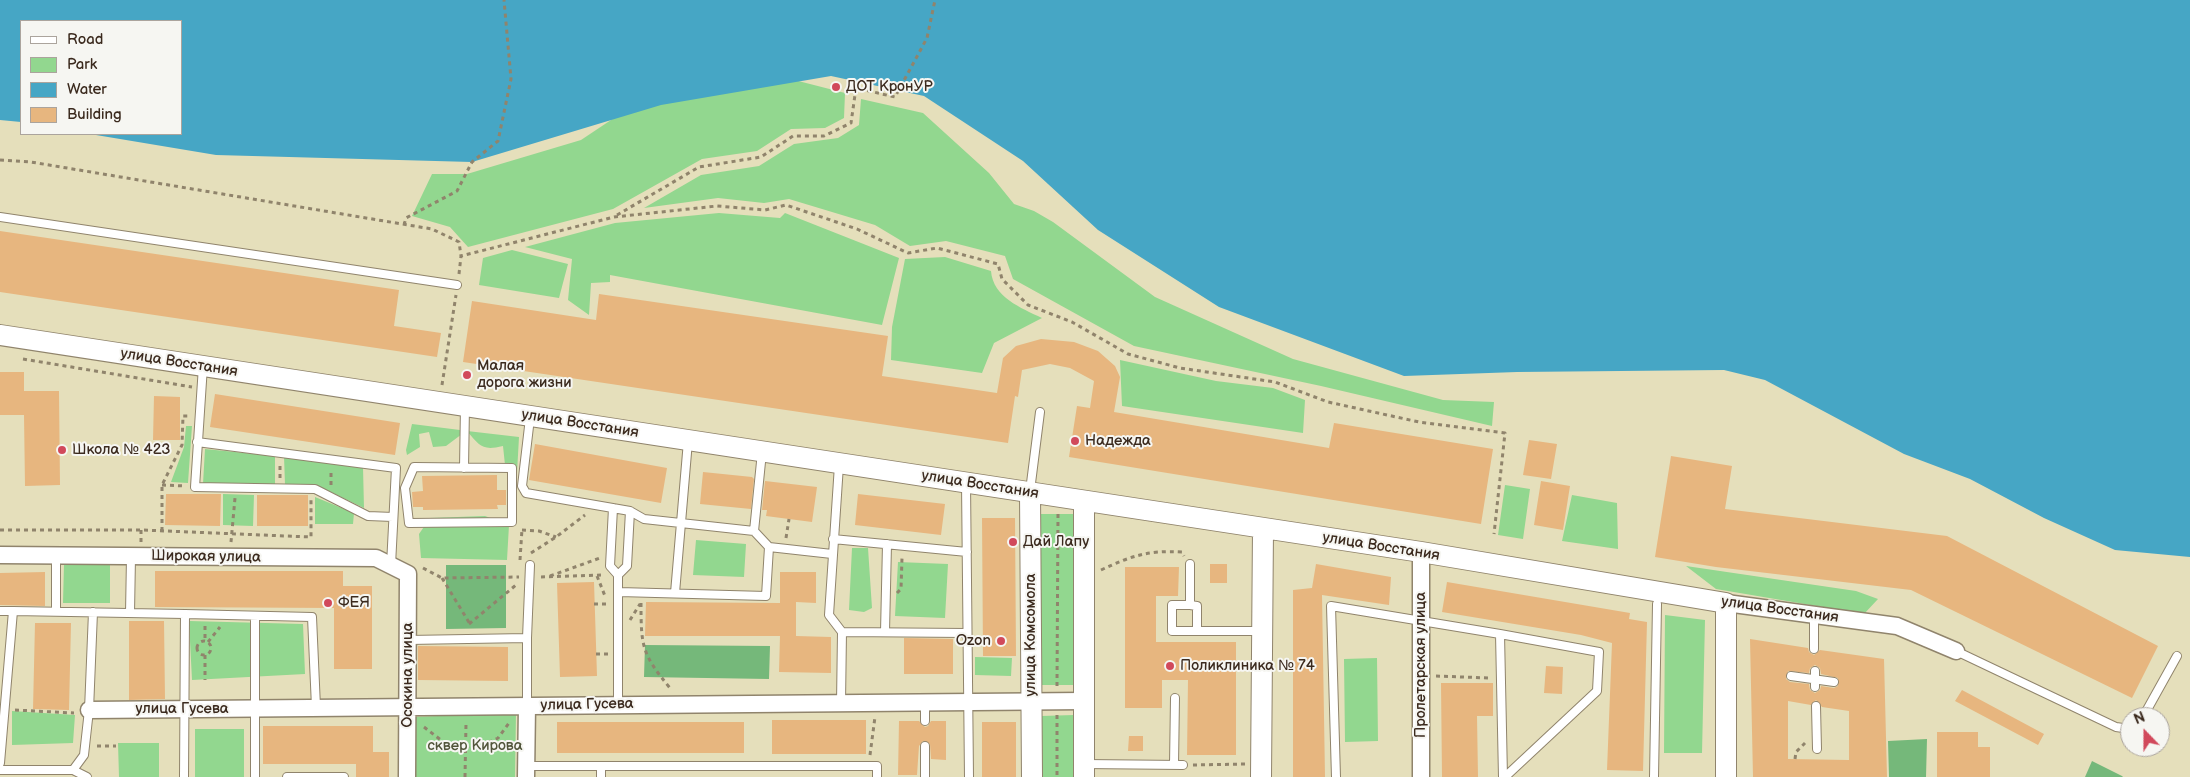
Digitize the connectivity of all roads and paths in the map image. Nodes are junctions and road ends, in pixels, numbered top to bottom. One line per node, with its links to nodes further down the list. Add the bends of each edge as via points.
1 (504, 0): 6 (path, via 510,79 498,141 472,162 457,191 406,218)
2 (935, 0): 5 (path, via 927,38 895,97 856,88 851,123 824,136 793,136 761,157 699,167)
3 (0, 160): 6 (path, via 41,164)
4 (0, 217): 8 (lane)
5 (614, 217): 7 (path); 50 (path, via 716,206 765,210 786,205 857,228 908,253 937,248 998,264 1002,279 1028,305 1072,322 1128,354 1180,368 1275,382 1328,402 1410,420 1505,434)
6 (404, 225): 7 (path, via 432,229 459,242)
7 (461, 256): 8 (path)
8 (457, 285)
9 (454, 304): 14 (path)
10 (0, 336): 12 (street, улица Восстания)
11 (19, 358): 13 (path)
12 (203, 366): 13 (lane); 14 (street, улица Восстания)
13 (200, 389): 20 (lane)
14 (440, 403): 15 (street, улица Восстания)
15 (464, 406): 18 (street, улица Восстания); 25 (lane)
16 (1040, 412): 32 (lane)
17 (183, 416): 27 (path, via 182,445)
18 (530, 416): 19 (street, улица Восстания); 37 (lane, via 522,486 526,493)
19 (688, 441): 22 (street, улица Восстания); 43 (lane)
20 (198, 442): 21 (lane); 28 (lane)
21 (280, 452): 23 (lane); 30 (path)
22 (762, 452): 24 (street, улица Восстания); 48 (lane)
23 (332, 458): 33 (path); 36 (lane, via 396,468)
24 (840, 464): 26 (street, улица Восстания); 52 (lane)
25 (464, 468): 35 (lane, via 414,468 404,488); 35 (lane, via 512,468 512,522 409,523)
26 (966, 483): 32 (street, улица Восстания); 56 (lane)
27 (162, 485): 28 (path); 47 (path)
28 (195, 487): 29 (lane)
29 (236, 488): 30 (lane); 49 (path)
30 (279, 488): 31 (lane)
31 (311, 489): 33 (lane); 49 (path, via 311,537)
32 (1030, 493): 34 (street, улица Восстания); 111 (street, улица Комсомола)
33 (331, 498): 41 (lane, via 368,516)
34 (1084, 501): 44 (street, улица Восстания); 113 (street)
35 (406, 503): 36 (lane)
36 (394, 505): 41 (lane)
37 (597, 505): 39 (lane); 51 (path)
38 (1058, 507): 112 (path)
39 (612, 508): 40 (lane); 60 (lane)
40 (630, 511): 43 (lane, via 644,519); 69 (lane, via 627,566)
41 (393, 517): 65 (lane)
42 (789, 519): 55 (path)
43 (680, 523): 48 (lane); 76 (lane)
44 (1263, 529): 57 (street, улица Восстания); 93 (street)
45 (0, 530): 47 (path)
46 (522, 530): 51 (path)
47 (162, 531): 49 (path)
48 (754, 531): 54 (lane)
49 (232, 534): 63 (path)
50 (1494, 534)
51 (556, 537): 71 (path, via 520,559)
52 (833, 539): 53 (lane); 58 (lane)
53 (887, 544): 56 (lane); 95 (lane)
54 (769, 548): 55 (lane); 76 (lane, via 766,596)
55 (785, 549): 58 (lane)
56 (967, 552): 96 (lane)
57 (1420, 552): 77 (street, улица Восстания); 89 (street, Пролетарская улица)
58 (832, 554): 94 (lane, via 829,615)
59 (0, 555): 61 (street, Широкая улица)
60 (610, 555): 69 (lane, via 610,566); 73 (path)
61 (56, 556): 62 (street, Широкая улица); 83 (lane)
62 (132, 557): 63 (street, Широкая улица); 85 (lane)
63 (230, 558): 65 (street, Широкая улица, via 376,558)
64 (1189, 563): 67 (path, via 1182,552 1158,550 1124,559); 80 (lane)
65 (391, 565): 68 (street, Широкая улица)
66 (530, 565): 72 (lane)
67 (1099, 571)
68 (408, 574): 99 (street, Осокина улица)
69 (618, 575): 70 (path); 74 (lane)
70 (597, 576): 73 (path); 78 (path)
71 (520, 577): 72 (path); 90 (path, via 515,588); 90 (path, via 442,578)
72 (530, 577): 73 (path); 98 (lane)
73 (547, 577)
74 (619, 592): 75 (lane); 118 (lane)
75 (642, 592): 76 (lane); 117 (path, via 641,638 647,657)
76 (675, 593)
77 (1726, 603): 87 (street, улица Восстания); 166 (street)
78 (609, 604)
79 (1657, 604): 165 (lane)
80 (1190, 606): 92 (lane, via 1197,606); 92 (lane, via 1172,606 1172,631)
81 (13, 610): 82 (lane); 83 (lane); 109 (lane)
82 (0, 611)
83 (56, 611): 84 (lane)
84 (93, 612): 85 (lane); 128 (lane)
85 (130, 612): 86 (lane)
86 (185, 614): 88 (lane); 126 (lane)
87 (1814, 615): 100 (lane); 101 (street, улица Восстания, via 1897,626)
88 (255, 616): 123 (lane); 124 (lane, via 312,617)
89 (1420, 619): 97 (lane); 162 (lane, via 1331,606); 163 (street, Пролетарская улица)
90 (469, 624): 91 (path)
91 (472, 629)
92 (1196, 631): 93 (lane)
93 (1262, 631): 146 (street)
94 (842, 632): 95 (lane); 116 (lane)
95 (885, 632): 96 (lane)
96 (967, 633): 115 (lane)
97 (1500, 634): 106 (lane); 164 (lane, via 1599,652 1597,691)
98 (527, 638): 99 (lane); 119 (lane)
99 (408, 640): 121 (street, Осокина улица)
100 (1814, 649)
101 (1956, 651): 133 (lane)
102 (205, 656): 102 (path, via 198,653 197,646 205,641 212,648); 107 (path)
103 (2177, 656): 122 (lane)
104 (1435, 676): 106 (path)
105 (1791, 676): 108 (lane)
106 (1501, 678): 164 (lane)
107 (205, 680)
108 (1834, 682)
109 (3, 686): 125 (lane)
110 (1175, 698): 140 (lane)
111 (1032, 701): 112 (street, улица Гусева); 115 (street, улица Гусева); 160 (street, улица Комсомола)
112 (1057, 701): 113 (street, улица Гусева); 161 (path)
113 (1084, 701): 148 (street)
114 (925, 702): 115 (street, улица Гусева); 116 (street, улица Гусева); 129 (lane)
115 (969, 702): 159 (lane)
116 (842, 703): 117 (street, улица Гусева)
117 (683, 704): 118 (street, улица Гусева)
118 (618, 705): 119 (street, улица Гусева)
119 (527, 706): 121 (street, улица Гусева); 147 (street)
120 (1816, 706): 138 (lane)
121 (408, 707): 124 (street, улица Гусева); 154 (street, Осокина улица)
122 (2149, 707)
123 (255, 708): 124 (street, улица Гусева); 126 (street, улица Гусева); 151 (lane)
124 (316, 708)
125 (4, 709): 128 (path); 139 (lane)
126 (185, 709): 128 (street, улица Гусева); 150 (lane)
127 (876, 709): 143 (path)
128 (88, 712): 145 (lane, via 84,755)
129 (925, 721)
130 (510, 722): 137 (path, via 498,738 483,745)
131 (419, 724): 137 (path, via 450,747)
132 (466, 727): 137 (path)
133 (2120, 728)
134 (91, 746): 135 (path)
135 (116, 746)
136 (925, 746): 158 (lane)
137 (466, 747): 155 (path)
138 (1817, 749)
139 (0, 763)
140 (1174, 765): 141 (lane); 148 (lane)
141 (1183, 765): 146 (path)
142 (601, 766): 143 (lane); 147 (lane); 156 (lane)
143 (869, 766): 157 (lane, via 877,766)
144 (0, 770): 145 (lane)
145 (73, 770): 149 (lane)
146 (1261, 770)
147 (526, 771)
148 (1084, 771)
149 (88, 777)
150 (184, 777)
151 (255, 777)
152 (287, 777): 153 (lane)
153 (344, 777)
154 (407, 777)
155 (465, 777)
156 (601, 777)
157 (877, 777)
158 (925, 777)
159 (969, 777)
160 (1032, 777)
161 (1057, 777)
162 (1336, 777)
163 (1421, 777)
164 (1504, 777)
165 (1654, 777)
166 (1726, 777)

